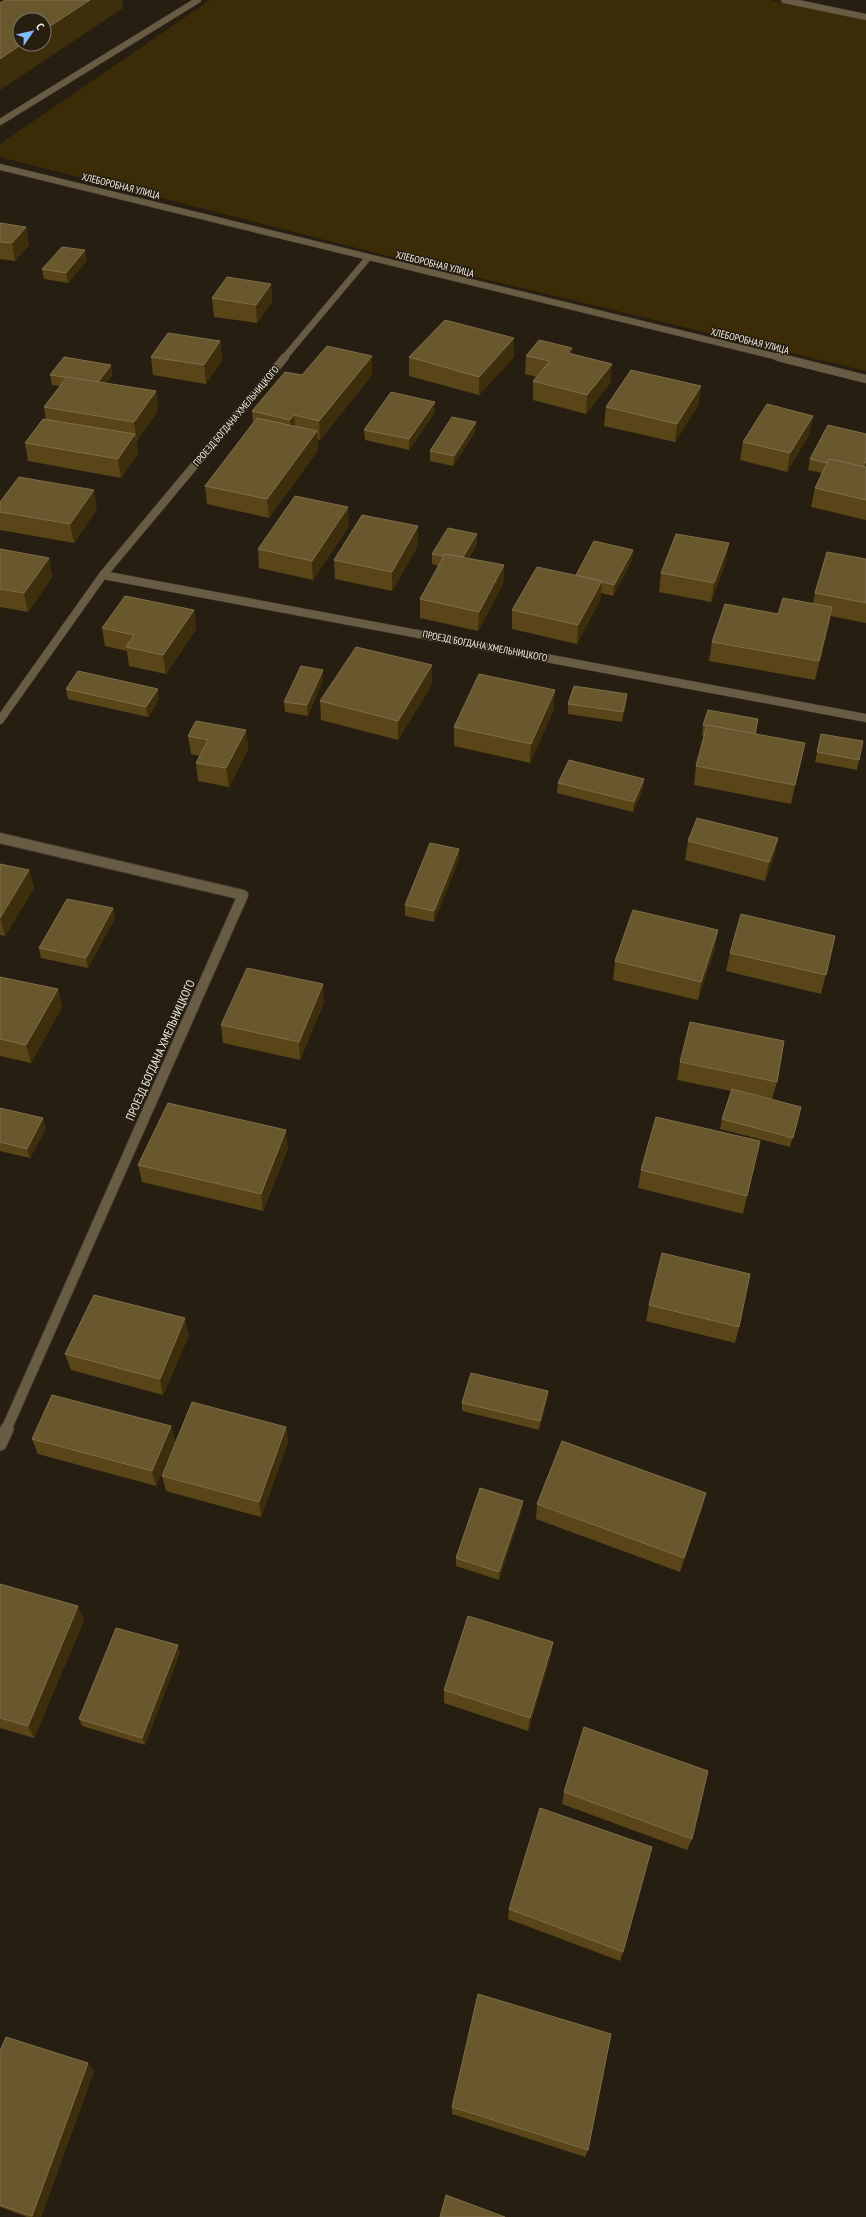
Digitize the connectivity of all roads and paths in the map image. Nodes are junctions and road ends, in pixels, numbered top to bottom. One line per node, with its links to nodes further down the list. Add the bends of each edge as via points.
1 (198, 0): 4 (street)
2 (784, 0): 3 (street)
3 (866, 17)
4 (0, 122)
5 (0, 167): 6 (street, ХЛЕБОРОБНАЯ УЛИЦА)
6 (368, 258): 7 (street, ХЛЕБОРОБНАЯ УЛИЦА); 8 (street, ПРОЕЗД БОГДАНА ХМЕЛЬНИЦКОГО)
7 (866, 379)
8 (103, 574): 9 (street, ПРОЕЗД БОГДАНА ХМЕЛЬНИЦКОГО); 10 (street, ПРОЕЗД БОГДАНА ХМЕЛЬНИЦКОГО)
9 (866, 718)
10 (0, 720)
11 (0, 838): 12 (street, ПРОЕЗД БОГДАНА ХМЕЛЬНИЦКОГО, via 243,895)
12 (0, 1444)

